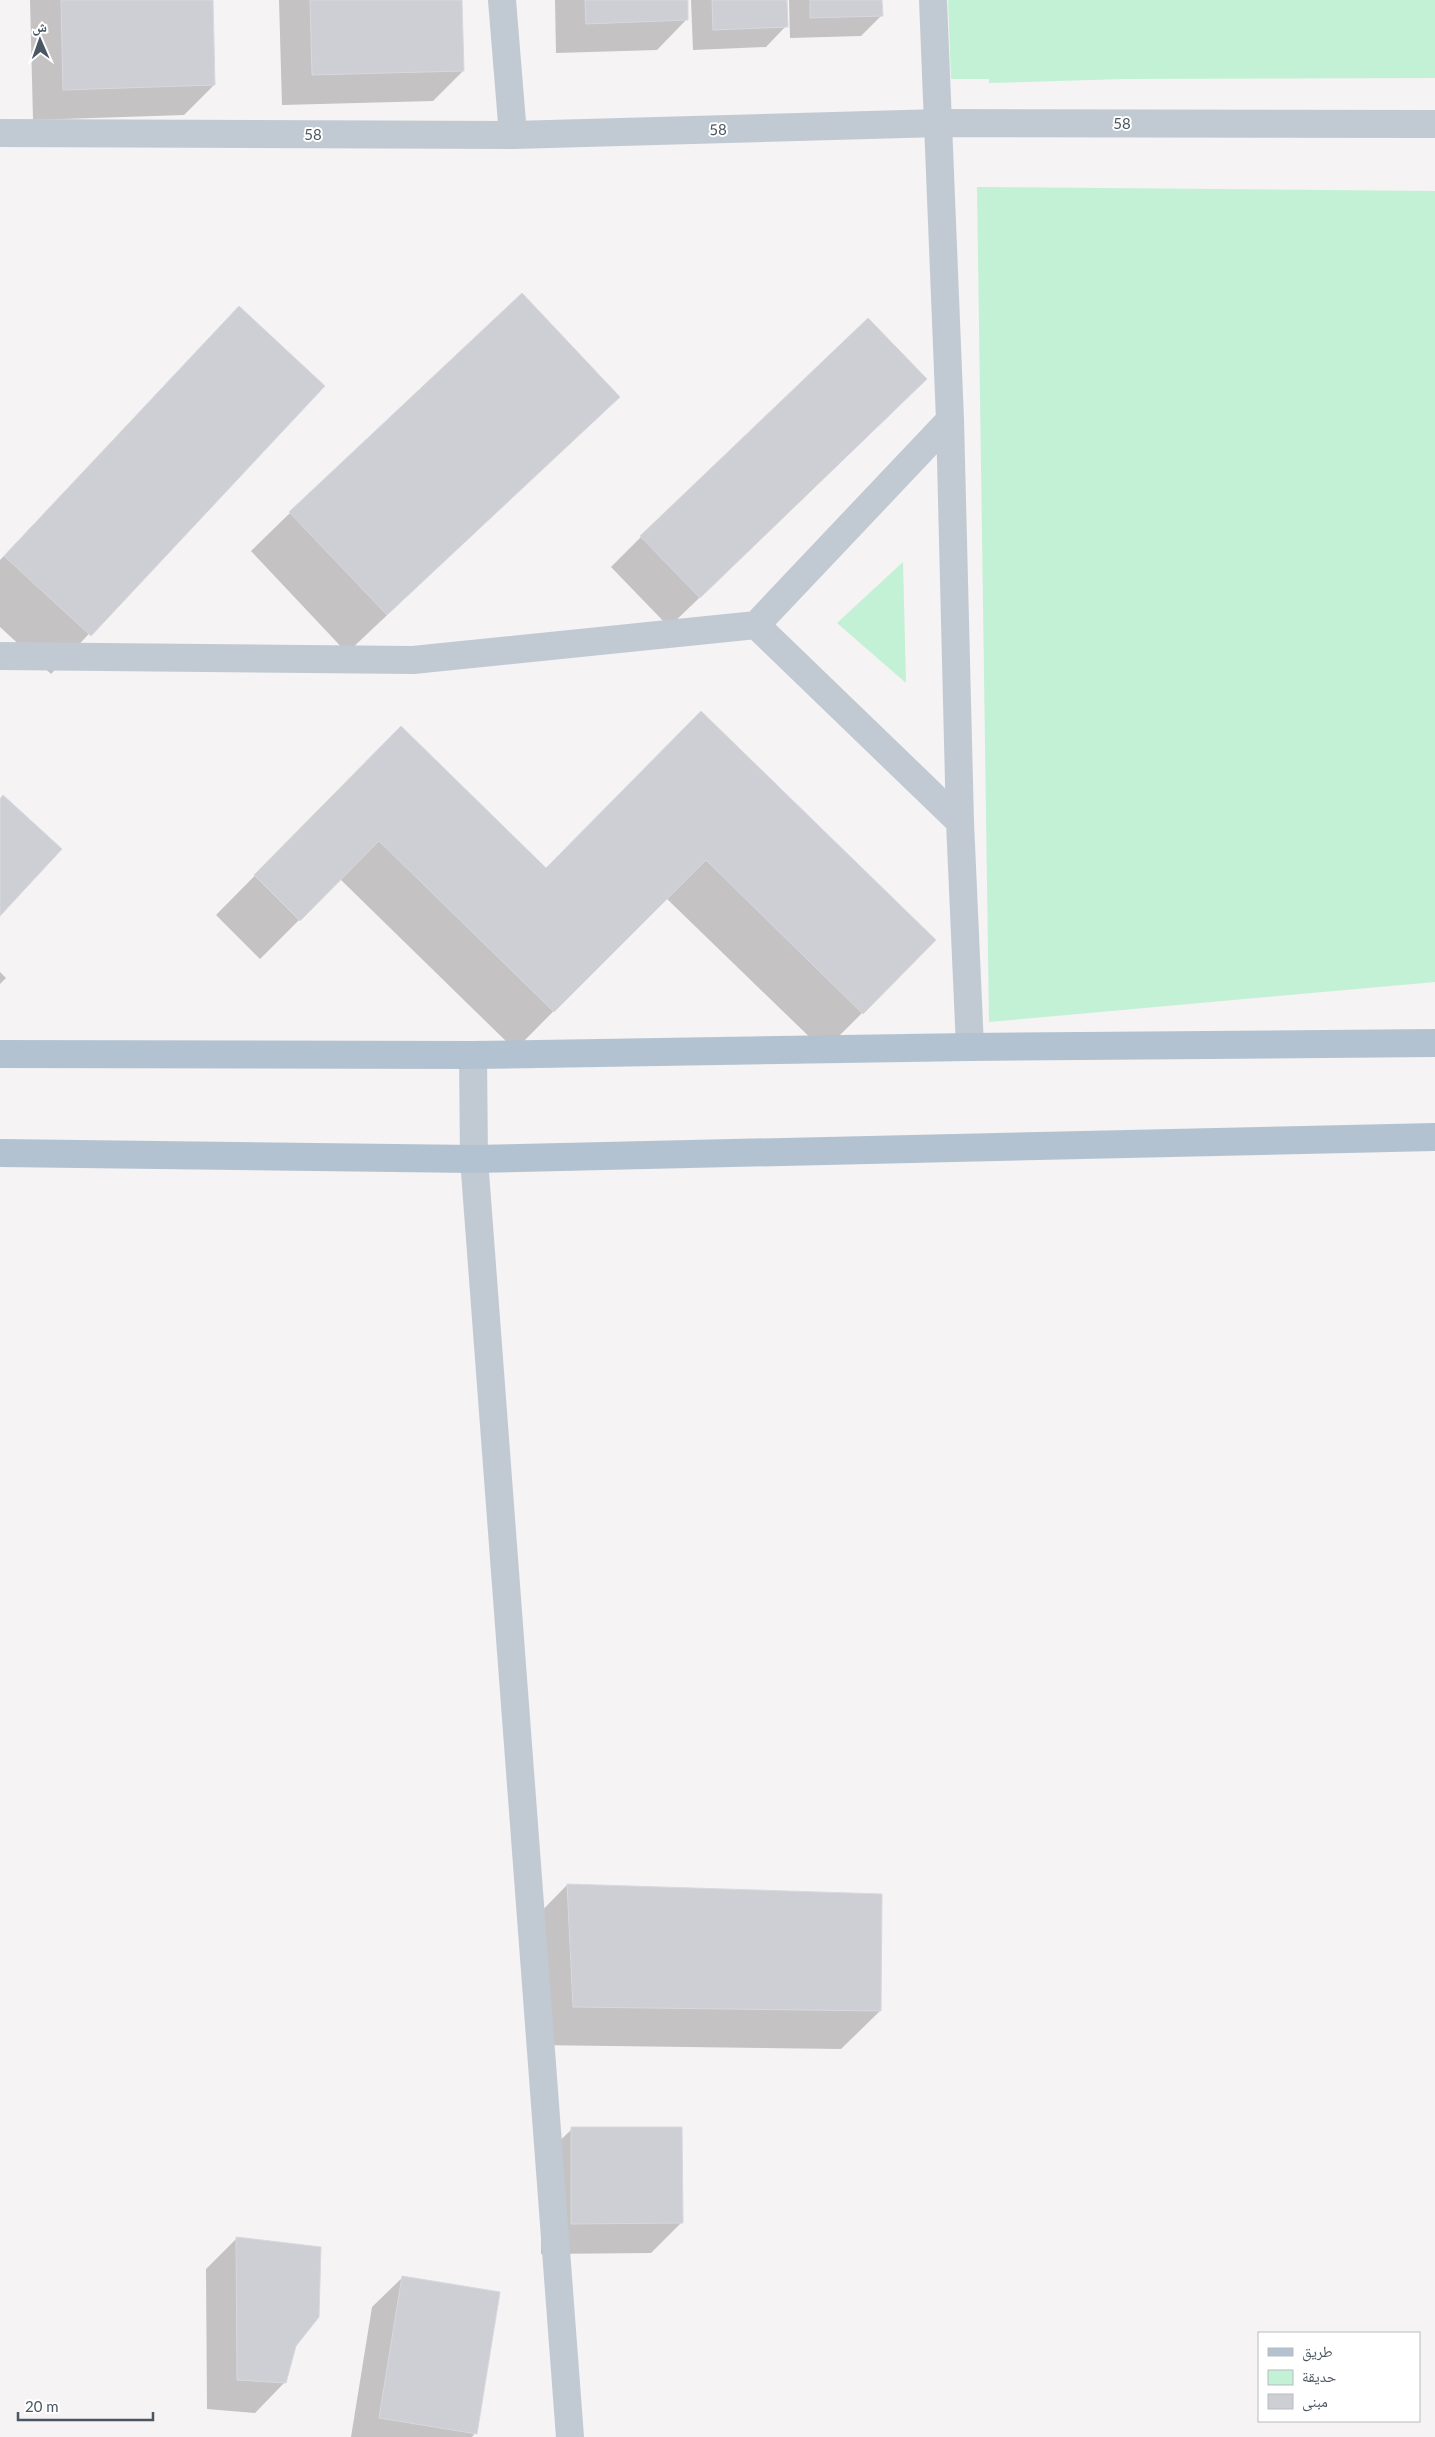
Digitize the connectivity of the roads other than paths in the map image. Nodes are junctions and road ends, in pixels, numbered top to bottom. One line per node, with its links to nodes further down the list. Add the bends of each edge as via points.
1 (502, 0): 6 (street)
2 (933, 0): 3 (street)
3 (940, 124): 4 (street, 58); 6 (street, 58); 7 (street)
4 (1435, 124)
5 (0, 133): 6 (street, 58)
6 (513, 135)
7 (950, 420): 8 (street); 10 (street)
8 (756, 625): 9 (street, via 413,660); 10 (street)
9 (0, 656)
10 (960, 822): 12 (street)
11 (1435, 1044): 12 (main road)
12 (970, 1047): 14 (main road)
13 (0, 1054): 14 (main road)
14 (473, 1055): 17 (street)
15 (1435, 1137): 17 (main road)
16 (0, 1153): 17 (main road)
17 (474, 1159): 18 (street)
18 (570, 2437)

